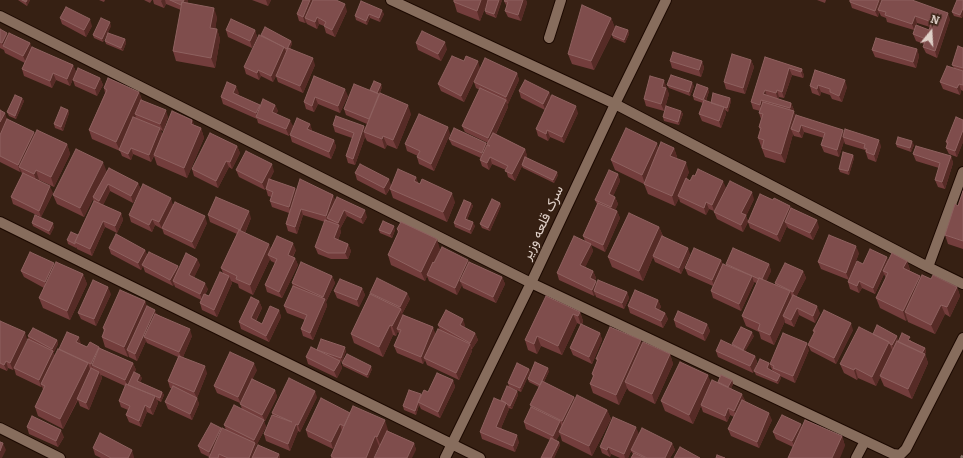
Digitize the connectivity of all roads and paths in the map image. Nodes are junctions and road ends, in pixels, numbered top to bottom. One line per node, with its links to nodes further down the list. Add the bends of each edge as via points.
1 (391, 0): 6 (street)
2 (562, 0): 5 (street)
3 (666, 0): 6 (street, سرک قلعه وزیر)
4 (0, 16): 10 (street)
5 (549, 38)
6 (615, 104): 9 (street); 10 (street, سرک قلعه وزیر)
7 (963, 172): 9 (street)
8 (0, 222): 15 (street)
9 (928, 267): 11 (street)
10 (531, 283): 14 (street); 15 (street, سرک قلعه وزیر)
11 (963, 284)
12 (963, 338): 14 (street, via 906,449 900,455 893,454)
13 (0, 428): 17 (street)
14 (865, 441): 20 (street)
15 (452, 444): 18 (street, سرک قلعه وزیر); 19 (street)
16 (963, 455): 21 (path)
17 (60, 458)
18 (445, 458)
19 (480, 458)
20 (856, 458)
21 (961, 458)

